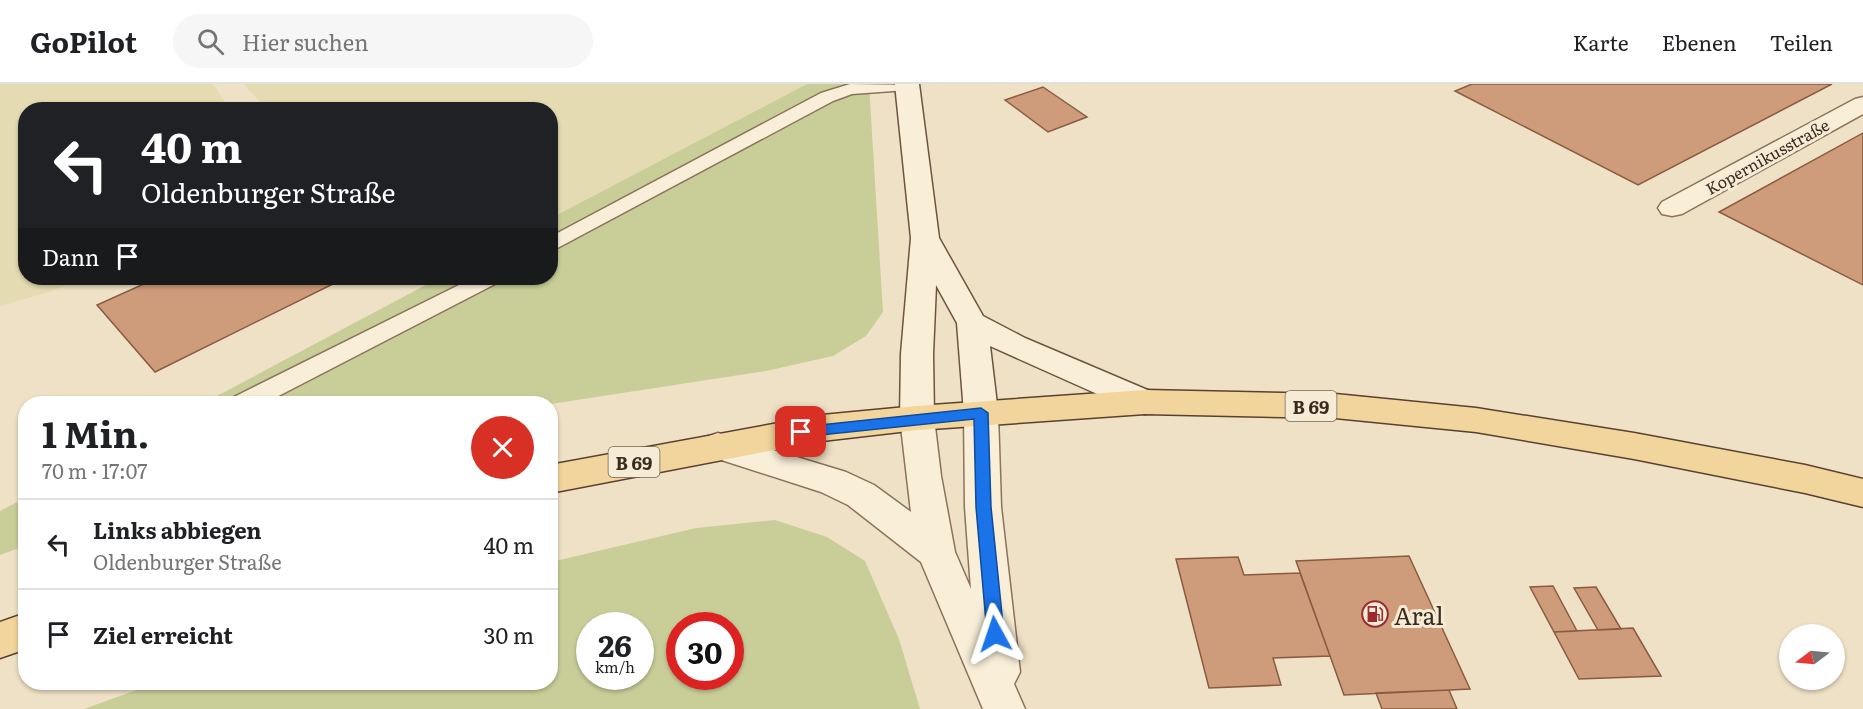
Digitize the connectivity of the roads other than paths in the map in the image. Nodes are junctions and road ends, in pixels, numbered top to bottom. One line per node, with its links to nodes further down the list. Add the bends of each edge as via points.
1 (907, 85): 4 (street); 5 (lane, via 850,88 827,98)
2 (1863, 104): 3 (street, Kopernikusstraße)
3 (1672, 208)
4 (925, 238): 7 (street); 11 (street)
5 (558, 242)
6 (475, 285): 8 (lane)
7 (972, 323): 9 (street, B 69, via 1014,346); 10 (street)
8 (257, 396)
9 (1145, 402): 10 (main road, B 69); 14 (main road, B 69, via 1335,406 1476,420 1634,446)
10 (981, 413): 11 (main road, B 69); 18 (street, via 983,507)
11 (917, 418): 12 (main road, B 69, via 822,428); 15 (street)
12 (718, 446): 13 (main road, B 69); 15 (street, B 69, via 833,482 861,495)
13 (558, 477)
14 (1863, 493)
15 (936, 552): 18 (street)
16 (18, 634): 17 (main road)
17 (0, 640)
18 (1003, 704)

